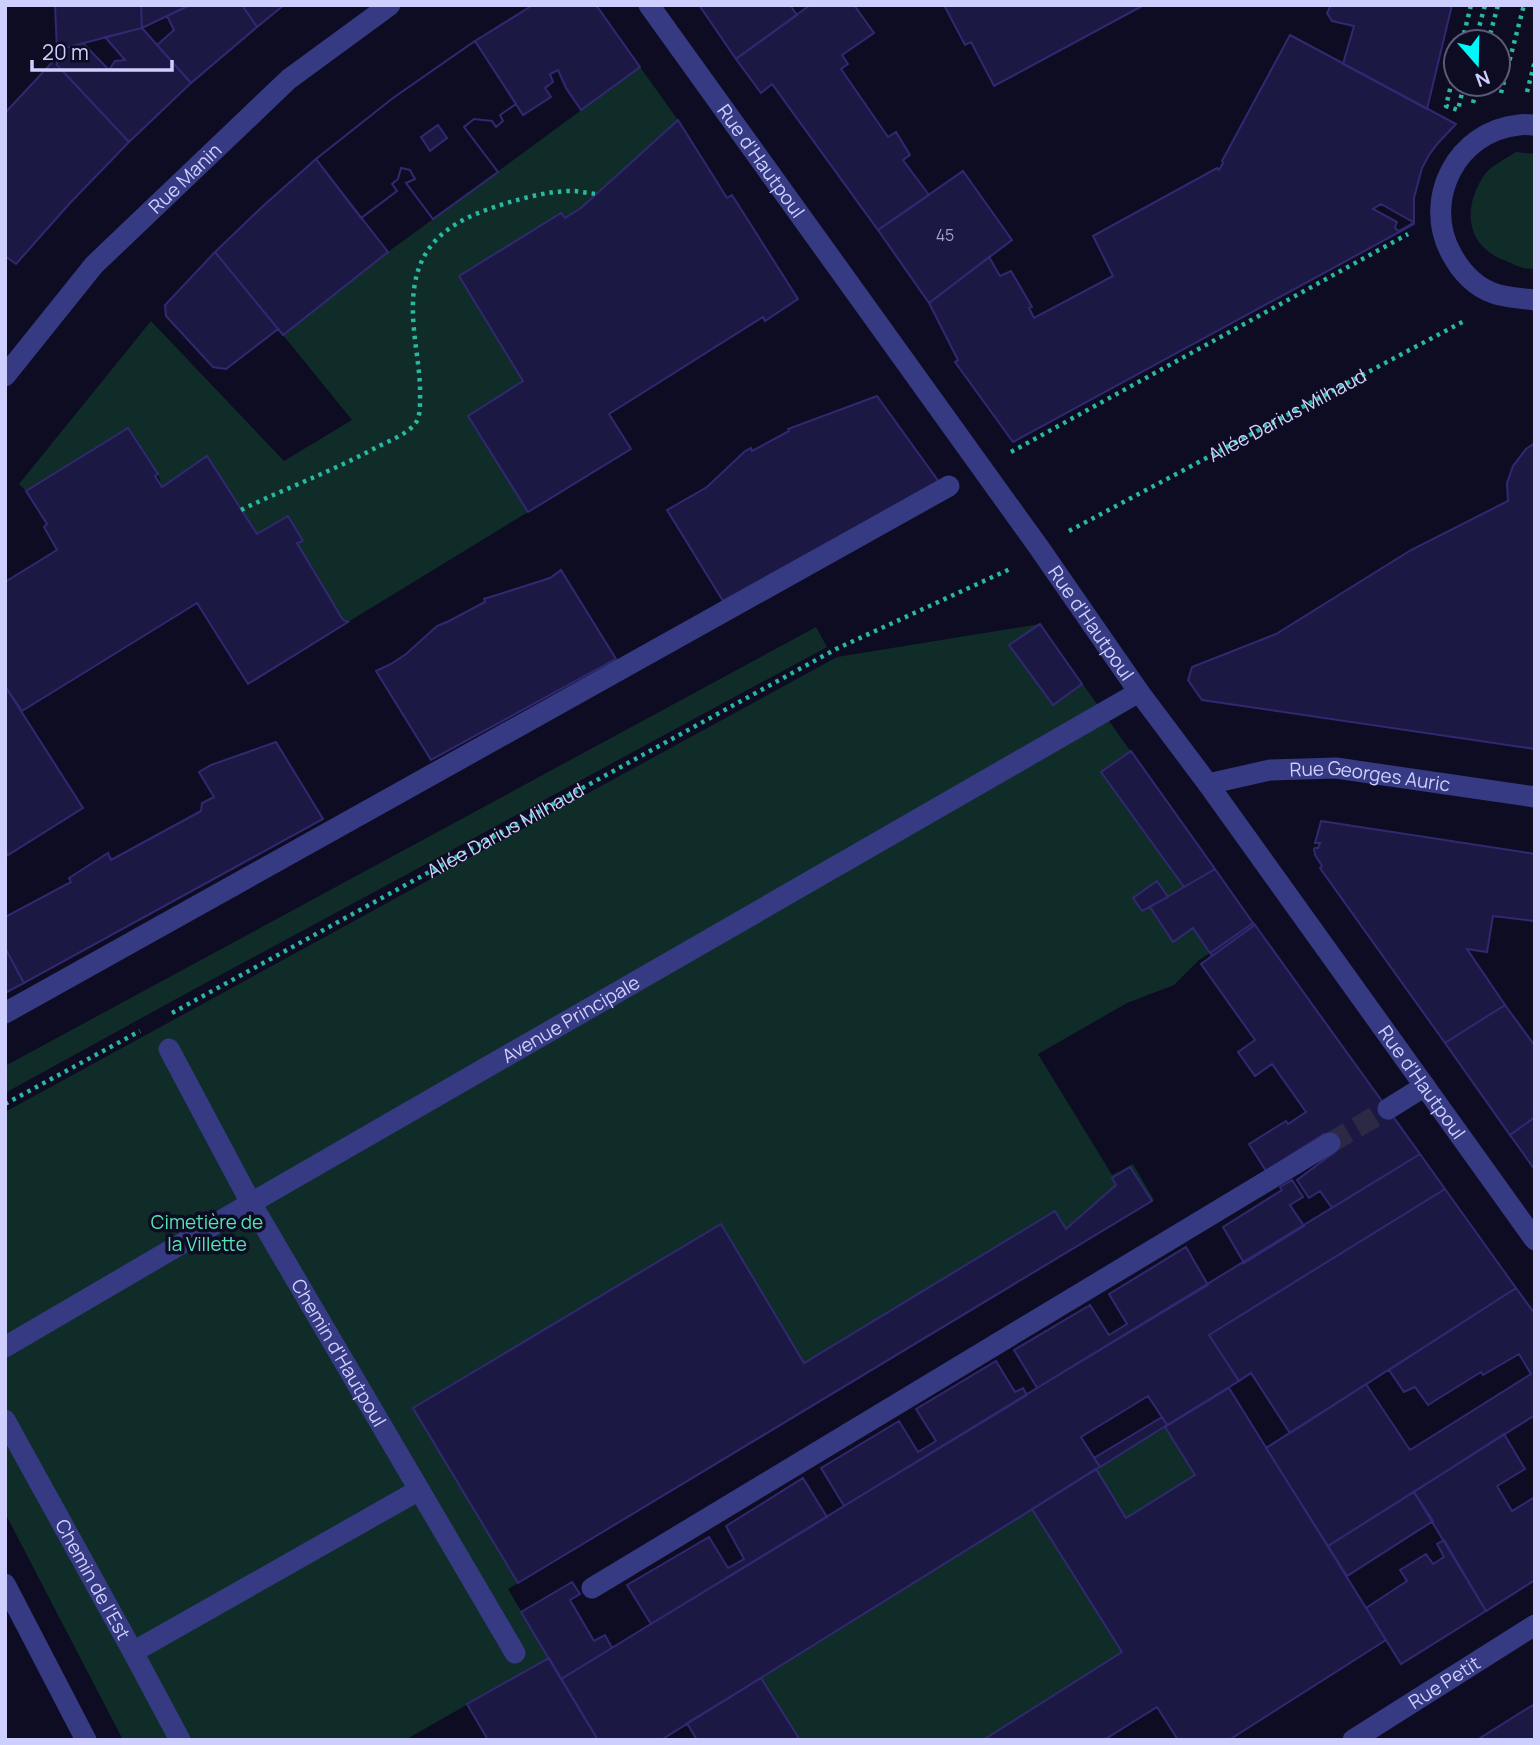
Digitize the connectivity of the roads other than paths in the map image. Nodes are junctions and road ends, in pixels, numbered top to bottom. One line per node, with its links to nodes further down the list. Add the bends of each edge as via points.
1 (390, 5): 5 (street, Rue Manin, via 289,79 104,256)
2 (649, 5): 7 (street, Rue d'Hautpoul)
3 (1535, 125): 4 (street, via 1492,132 1470,146 1453,166 1442,190 1440,215 1444,241 1472,280 1491,292)
4 (1535, 300)
5 (5, 376)
6 (949, 486): 10 (street)
7 (1139, 692): 8 (street, Rue d'Hautpoul); 15 (street, Avenue Principale)
8 (1208, 784): 9 (street, Rue Georges Auric, via 1270,770 1336,768); 12 (street, Rue d'Hautpoul)
9 (1535, 797)
10 (5, 1013)
11 (169, 1049): 15 (street, Chemin d'Hautpoul)
12 (1425, 1086): 13 (street); 16 (street, Rue d'Hautpoul)
13 (1388, 1109)
14 (1331, 1143): 21 (street)
15 (251, 1203): 17 (street, Avenue Principale); 19 (street, Chemin d'Hautpoul)
16 (1535, 1240)
17 (5, 1347)
18 (5, 1420): 23 (street, Chemin de l'Est)
19 (419, 1490): 23 (street); 24 (street, Chemin d'Hautpoul)
20 (5, 1584): 25 (street)
21 (592, 1588)
22 (1535, 1625): 27 (street, Rue Petit)
23 (134, 1652): 26 (street, Chemin de l'Est)
24 (515, 1653)
25 (86, 1740)
26 (180, 1740)
27 (1353, 1740)

